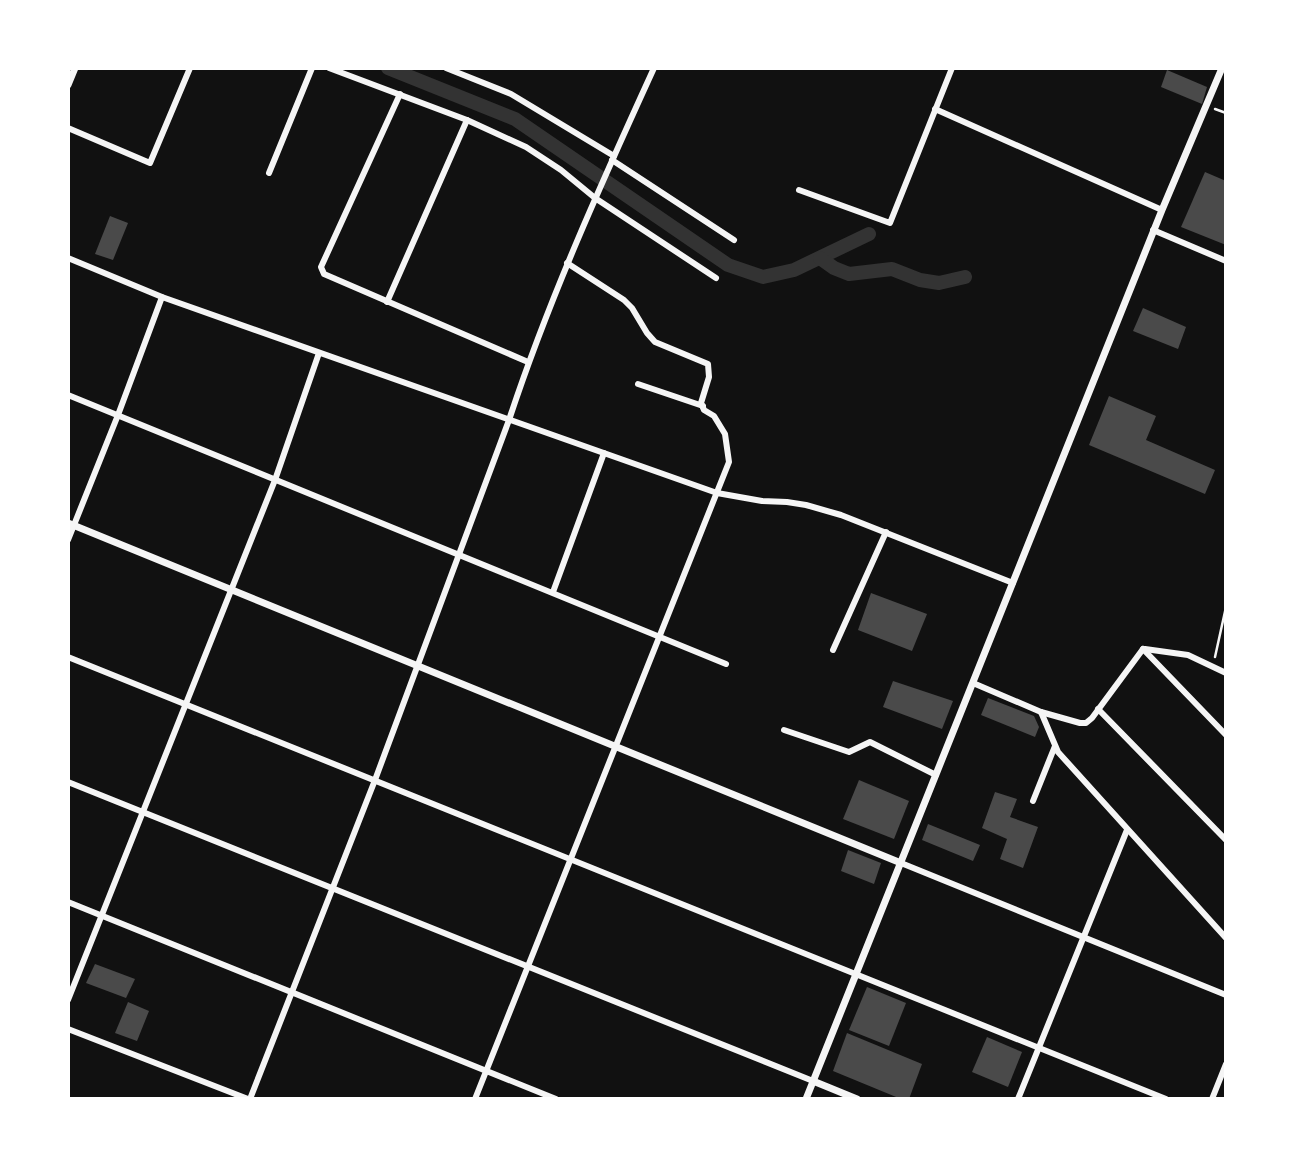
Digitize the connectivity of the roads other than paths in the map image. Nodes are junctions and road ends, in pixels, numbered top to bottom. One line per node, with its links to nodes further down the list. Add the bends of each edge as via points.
1 (75, 68): 9 (street)
2 (190, 68): 13 (street, via 150,163)
3 (312, 68): 15 (street)
4 (329, 68): 10 (street)
5 (446, 68): 14 (street, via 511,94)
6 (654, 68): 14 (street)
7 (952, 68): 11 (street)
8 (1222, 68): 18 (street)
9 (68, 85)
10 (400, 94): 12 (street); 26 (street, via 321,267 324,274)
11 (935, 109): 16 (street, via 890,223); 18 (street)
12 (467, 120): 17 (street, via 526,147); 26 (street)
13 (68, 128)
14 (613, 158): 17 (street); 20 (street)
15 (269, 173)
16 (799, 190)
17 (595, 198): 23 (street); 24 (street)
18 (1162, 209): 19 (street)
19 (1153, 230): 22 (street); 41 (street)
20 (734, 240)
21 (68, 258): 25 (street)
22 (1226, 261)
23 (567, 263): 28 (street); 31 (street, via 624,300 655,342 708,365)
24 (716, 278)
25 (162, 297): 27 (street); 32 (street)
26 (387, 303): 28 (street)
27 (319, 353): 33 (street); 35 (street)
28 (528, 362): 33 (street)
29 (638, 384): 31 (street)
30 (68, 395): 32 (street)
31 (703, 406): 36 (street, via 725,434 729,462)
32 (118, 415): 35 (street); 37 (street)
33 (509, 420): 34 (street); 40 (street)
34 (604, 453): 36 (street); 43 (street)
35 (275, 480): 40 (street); 42 (street)
36 (716, 493): 38 (street, via 806,505); 44 (street)
37 (71, 524): 39 (street); 42 (street)
38 (886, 532): 41 (street); 46 (street)
39 (68, 540)
40 (459, 555): 43 (street); 49 (street)
41 (1013, 583): 51 (street)
42 (231, 590): 49 (street); 52 (street)
43 (553, 592): 44 (street)
44 (660, 636): 48 (street); 58 (street)
45 (1143, 649): 50 (street, via 1188,655); 53 (street); 56 (street)
46 (834, 650)
47 (68, 657): 52 (street)
48 (726, 664)
49 (417, 667): 58 (street); 60 (street)
50 (1226, 673)
51 (973, 683): 54 (street); 59 (street)
52 (186, 704): 60 (street); 63 (street)
53 (1098, 709): 54 (street, via 1086,723); 65 (street)
54 (1041, 712): 57 (street)
55 (784, 730): 59 (street, via 849,752 870,742)
56 (1226, 734)
57 (1055, 746): 62 (street); 64 (street)
58 (615, 747): 66 (street); 67 (street)
59 (936, 775): 67 (street)
60 (375, 780): 66 (street); 68 (street)
61 (68, 782): 63 (street)
62 (1033, 802)
63 (143, 812): 68 (street); 70 (street)
64 (1127, 830): 71 (street); 72 (street)
65 (1226, 840)
66 (571, 859): 73 (street); 74 (street)
67 (901, 863): 71 (street); 74 (street)
68 (333, 888): 73 (street); 75 (street)
69 (68, 902): 70 (street)
70 (102, 916): 75 (street); 77 (street)
71 (1083, 938): 76 (street); 79 (street)
72 (1226, 938)
73 (528, 967): 81 (street); 82 (street)
74 (856, 974): 79 (street); 82 (street)
75 (292, 992): 81 (street); 83 (street)
76 (1226, 995)
77 (68, 1000)
78 (68, 1029): 83 (street)
79 (1039, 1048): 88 (street); 89 (street)
80 (1226, 1064): 90 (street)
81 (487, 1071): 84 (street); 85 (street)
82 (813, 1081): 86 (street); 87 (street)
83 (249, 1099)
84 (475, 1099)
85 (556, 1099)
86 (806, 1099)
87 (857, 1099)
88 (1018, 1099)
89 (1166, 1099)
90 (1212, 1099)

